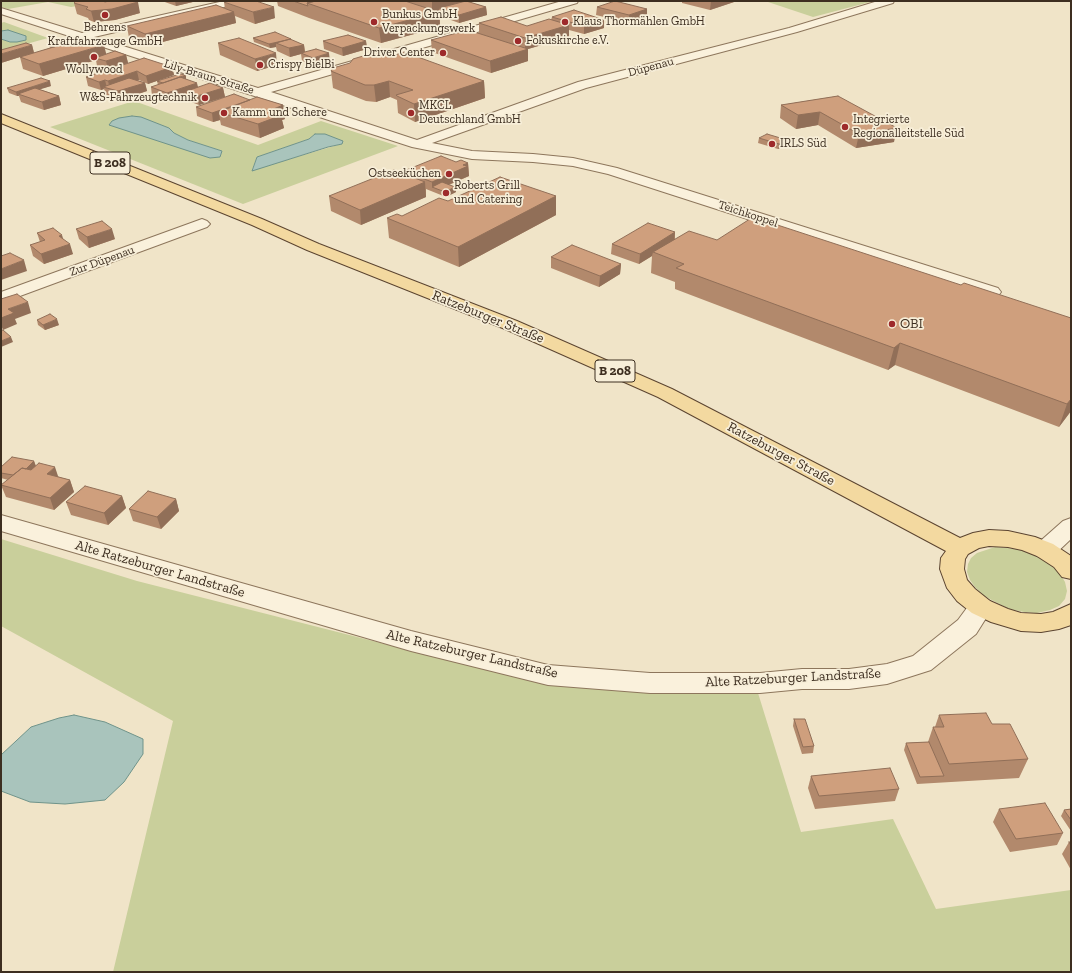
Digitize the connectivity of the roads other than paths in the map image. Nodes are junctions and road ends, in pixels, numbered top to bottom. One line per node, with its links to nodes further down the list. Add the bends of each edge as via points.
1 (236, 1): 5 (street)
2 (573, 1): 6 (street)
3 (888, 1): 8 (street, Düpenau, via 793,30 582,85)
4 (1, 11): 5 (street, Lily-Braun-Straße)
5 (81, 36): 6 (street, Lily-Braun-Straße)
6 (258, 92): 8 (street, Lily-Braun-Straße)
7 (1, 118): 14 (main road, Ratzeburger Straße / B 208, via 313,247 511,325 665,393)
8 (417, 144): 10 (street, Teichkoppel, via 472,155 573,162 612,171)
9 (202, 224): 11 (street, Zur Düpenau)
10 (1004, 296)
11 (1, 298)
12 (1, 523): 17 (street, Alte Ratzeburger Landstraße, via 411,641 548,675 650,683 760,683 802,679 849,679 887,674 922,663 967,627)
13 (1071, 526): 15 (street)
14 (960, 548): 15 (main road, via 989,538 1001,538 1027,543); 17 (main road, via 953,558 952,570 956,582 966,595)
15 (1045, 550): 16 (main road, via 1062,561)
16 (1071, 571)
17 (981, 607): 18 (main road, via 1000,616 1041,623 1059,620)
18 (1071, 613)

